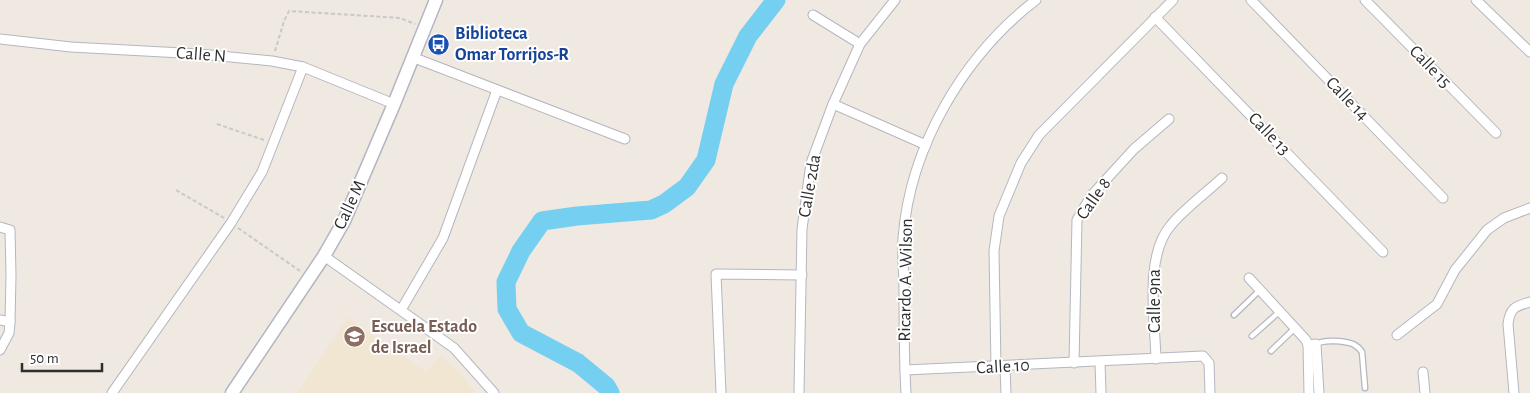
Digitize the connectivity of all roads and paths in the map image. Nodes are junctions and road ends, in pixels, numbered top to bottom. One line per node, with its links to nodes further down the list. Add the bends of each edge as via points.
1 (436, 0): 10 (street, Calle M)
2 (895, 0): 12 (street, Calle 2da)
3 (1036, 0): 25 (street, Ricardo A. Wilson, via 983,51 948,100)
4 (1173, 0): 9 (street)
5 (1251, 0): 27 (street, Calle 14)
6 (1365, 0): 22 (street, Calle 15)
7 (1476, 0): 13 (street)
8 (813, 15): 12 (street)
9 (1155, 17): 30 (street, Calle 13); 50 (street, via 1039,135 1021,163 999,216 994,251)
10 (424, 28): 14 (street, Calle M); 15 (path, via 400,18 289,11)
11 (0, 39): 15 (street, Calle N)
12 (860, 44): 19 (street, Calle 2da)
13 (1530, 52)
14 (412, 57): 17 (street); 18 (street, Calle M)
15 (272, 61): 16 (street, Calle N)
16 (303, 67): 18 (street, Calle N); 24 (street)
17 (497, 90): 23 (street); 36 (street, via 443,238)
18 (394, 104): 31 (street, Calle M, via 344,220)
19 (832, 104): 25 (street); 32 (street, Calle 2da, via 811,163 802,229)
20 (1169, 119): 49 (street, Calle 8, via 1134,149 1091,196 1076,220)
21 (217, 124): 24 (path)
22 (1496, 133)
23 (625, 139)
24 (273, 143): 54 (street, via 262,172 231,222)
25 (926, 145): 51 (street, Ricardo A. Wilson, via 912,188 903,237)
26 (1222, 178): 47 (street, Calle 9na, via 1170,226 1157,250 1153,274)
27 (1443, 198)
28 (1530, 208): 42 (street, via 1504,218 1487,230 1455,270 1437,304)
29 (0, 227): 40 (street, via 10,230)
30 (1383, 252)
31 (324, 256): 36 (street); 55 (street, Calle M)
32 (802, 274): 57 (street, via 716,274); 58 (street, Calle 2da)
33 (1249, 278): 34 (street)
34 (1260, 290): 37 (street); 38 (lane)
35 (1530, 302): 66 (street, via 1513,309 1509,315)
36 (400, 310): 56 (street, via 454,348)
37 (1279, 312): 41 (street); 43 (lane)
38 (1234, 315)
39 (0, 320): 40 (street)
40 (10, 322): 45 (street, via 9,334)
41 (1294, 328): 44 (street); 46 (lane)
42 (1397, 335)
43 (1252, 336)
44 (1312, 345): 53 (lane, via 1322,341 1350,343 1358,347 1362,352); 63 (street); 64 (street)
45 (0, 350)
46 (1271, 351)
47 (1156, 359): 48 (street, Calle 10); 62 (street, Calle 10, via 1203,356 1209,363)
48 (1100, 362): 49 (street, Calle 10); 61 (street)
49 (1074, 363): 50 (street, Calle 10)
50 (1001, 367): 51 (street, Calle 10); 60 (street)
51 (905, 370): 59 (street, Ricardo A. Wilson)
52 (1423, 372): 65 (street)
53 (1365, 388)
54 (112, 393)
55 (232, 393)
56 (494, 393)
57 (721, 393)
58 (799, 393)
59 (906, 393)
60 (1006, 393)
61 (1101, 393)
62 (1210, 393)
63 (1309, 393)
64 (1319, 393)
65 (1425, 393)
66 (1514, 393)

